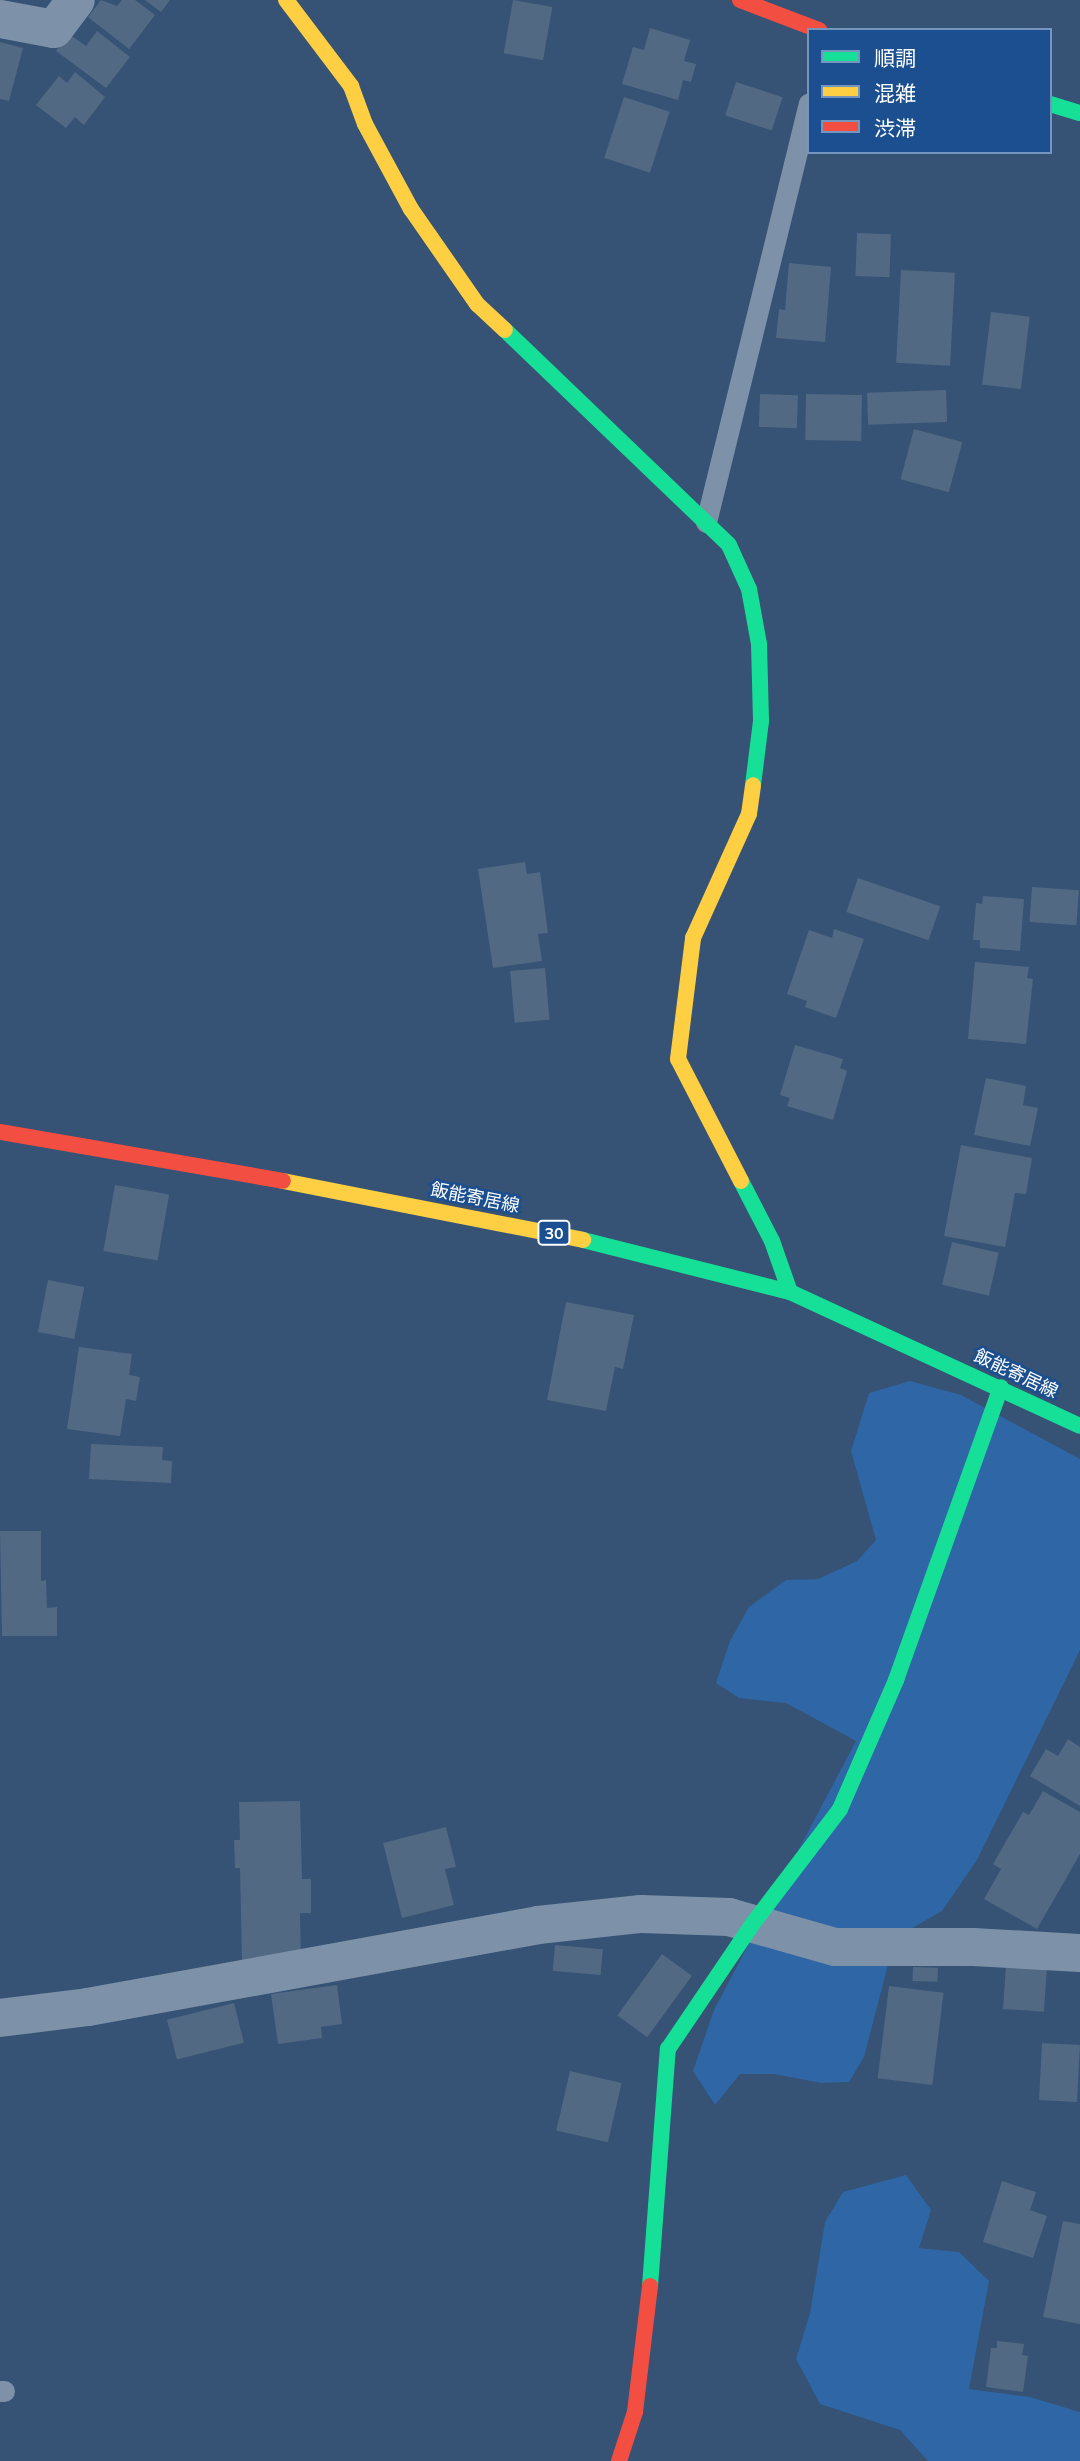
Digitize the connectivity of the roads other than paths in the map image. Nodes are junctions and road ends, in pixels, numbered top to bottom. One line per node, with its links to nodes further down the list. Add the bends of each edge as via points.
1 (76, 0): 4 (street, via 54,29)
2 (286, 0): 9 (street, via 351,86 365,124 411,209 477,304)
3 (740, 0): 5 (street)
4 (0, 19)
5 (813, 28)
6 (1052, 105): 8 (street)
7 (807, 112): 9 (lane)
8 (1080, 113)
9 (706, 522): 11 (street, via 729,545 749,589 759,644 761,721 749,814 693,938 678,1059 772,1241)
10 (0, 1132): 11 (street, 飯能寄居線 / 30, via 263,1177 611,1245)
11 (790, 1292): 12 (street, 飯能寄居線 / 30)
12 (1002, 1387): 13 (street, 飯能寄居線 / 30); 14 (street, via 857,1773 840,1809)
13 (1080, 1426)
14 (754, 1922): 15 (street, via 835,1947); 16 (street, via 641,1914 538,1925); 17 (street, via 668,2049 647,2322 635,2412)
15 (1080, 1953)
16 (0, 2018)
17 (619, 2461)

